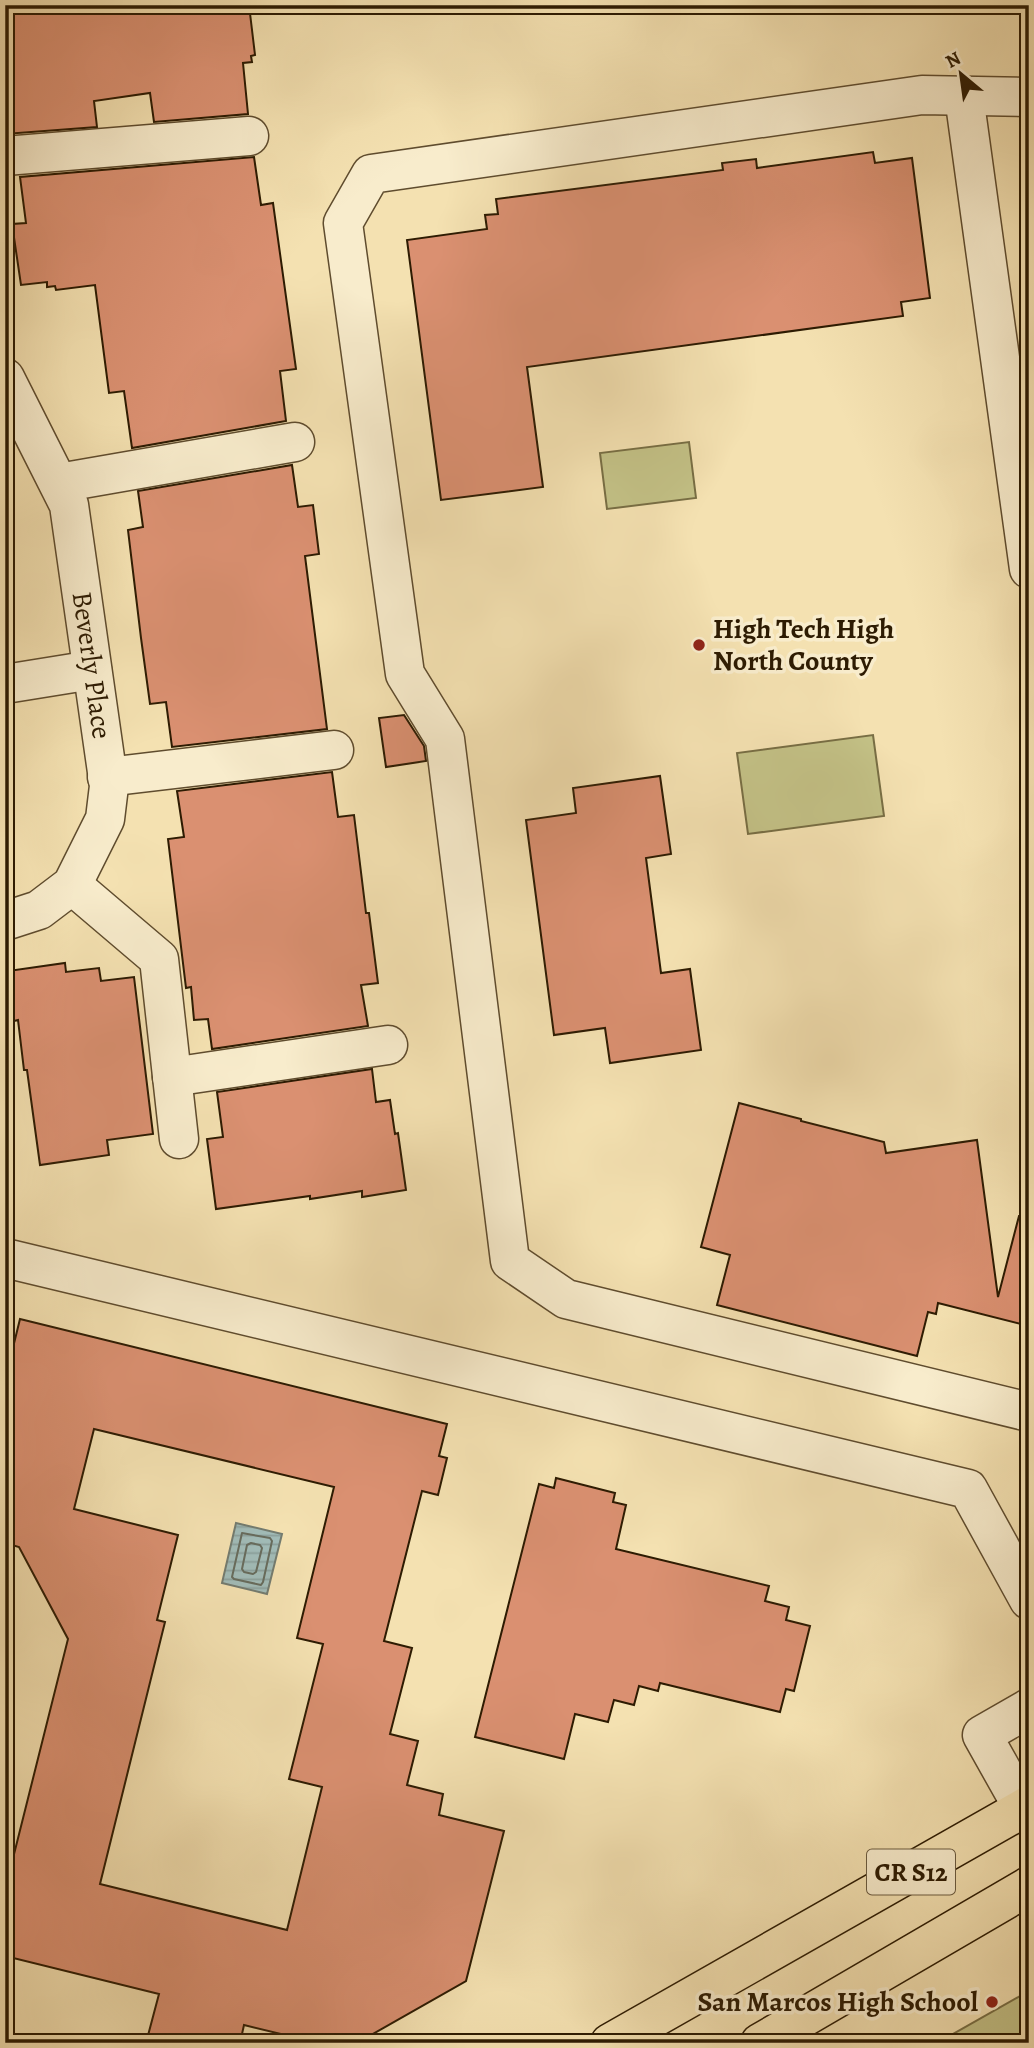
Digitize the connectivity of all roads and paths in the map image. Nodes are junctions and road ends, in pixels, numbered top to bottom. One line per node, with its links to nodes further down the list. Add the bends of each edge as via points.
1 (964, 96): 2 (street); 8 (street); 19 (street, via 922,96 371,174 343,223 405,674 445,739 510,1261 566,1299)
2 (1029, 97)
3 (249, 136): 4 (street)
4 (5, 156)
5 (5, 378): 7 (street, Beverly Place)
6 (295, 442): 7 (street)
7 (59, 483): 9 (street, Beverly Place, via 69,505)
8 (1029, 569)
9 (92, 670): 10 (street); 12 (street, Beverly Place)
10 (5, 684)
11 (334, 750): 12 (street)
12 (107, 777): 13 (street, Beverly Place, via 105,819)
13 (72, 884): 14 (street, Beverly Place, via 39,910); 16 (street, via 159,959)
14 (5, 921)
15 (388, 1045): 16 (street)
16 (172, 1077): 17 (street)
17 (179, 1139)
18 (5, 1258): 20 (street, via 968,1489)
19 (1029, 1412)
20 (1029, 1600)
21 (1029, 1708): 22 (street, via 982,1735)
22 (1026, 1807): 24 (main road, CR S12)
23 (1029, 1886): 25 (main road, CR S12)
24 (610, 2043)
25 (760, 2043)

